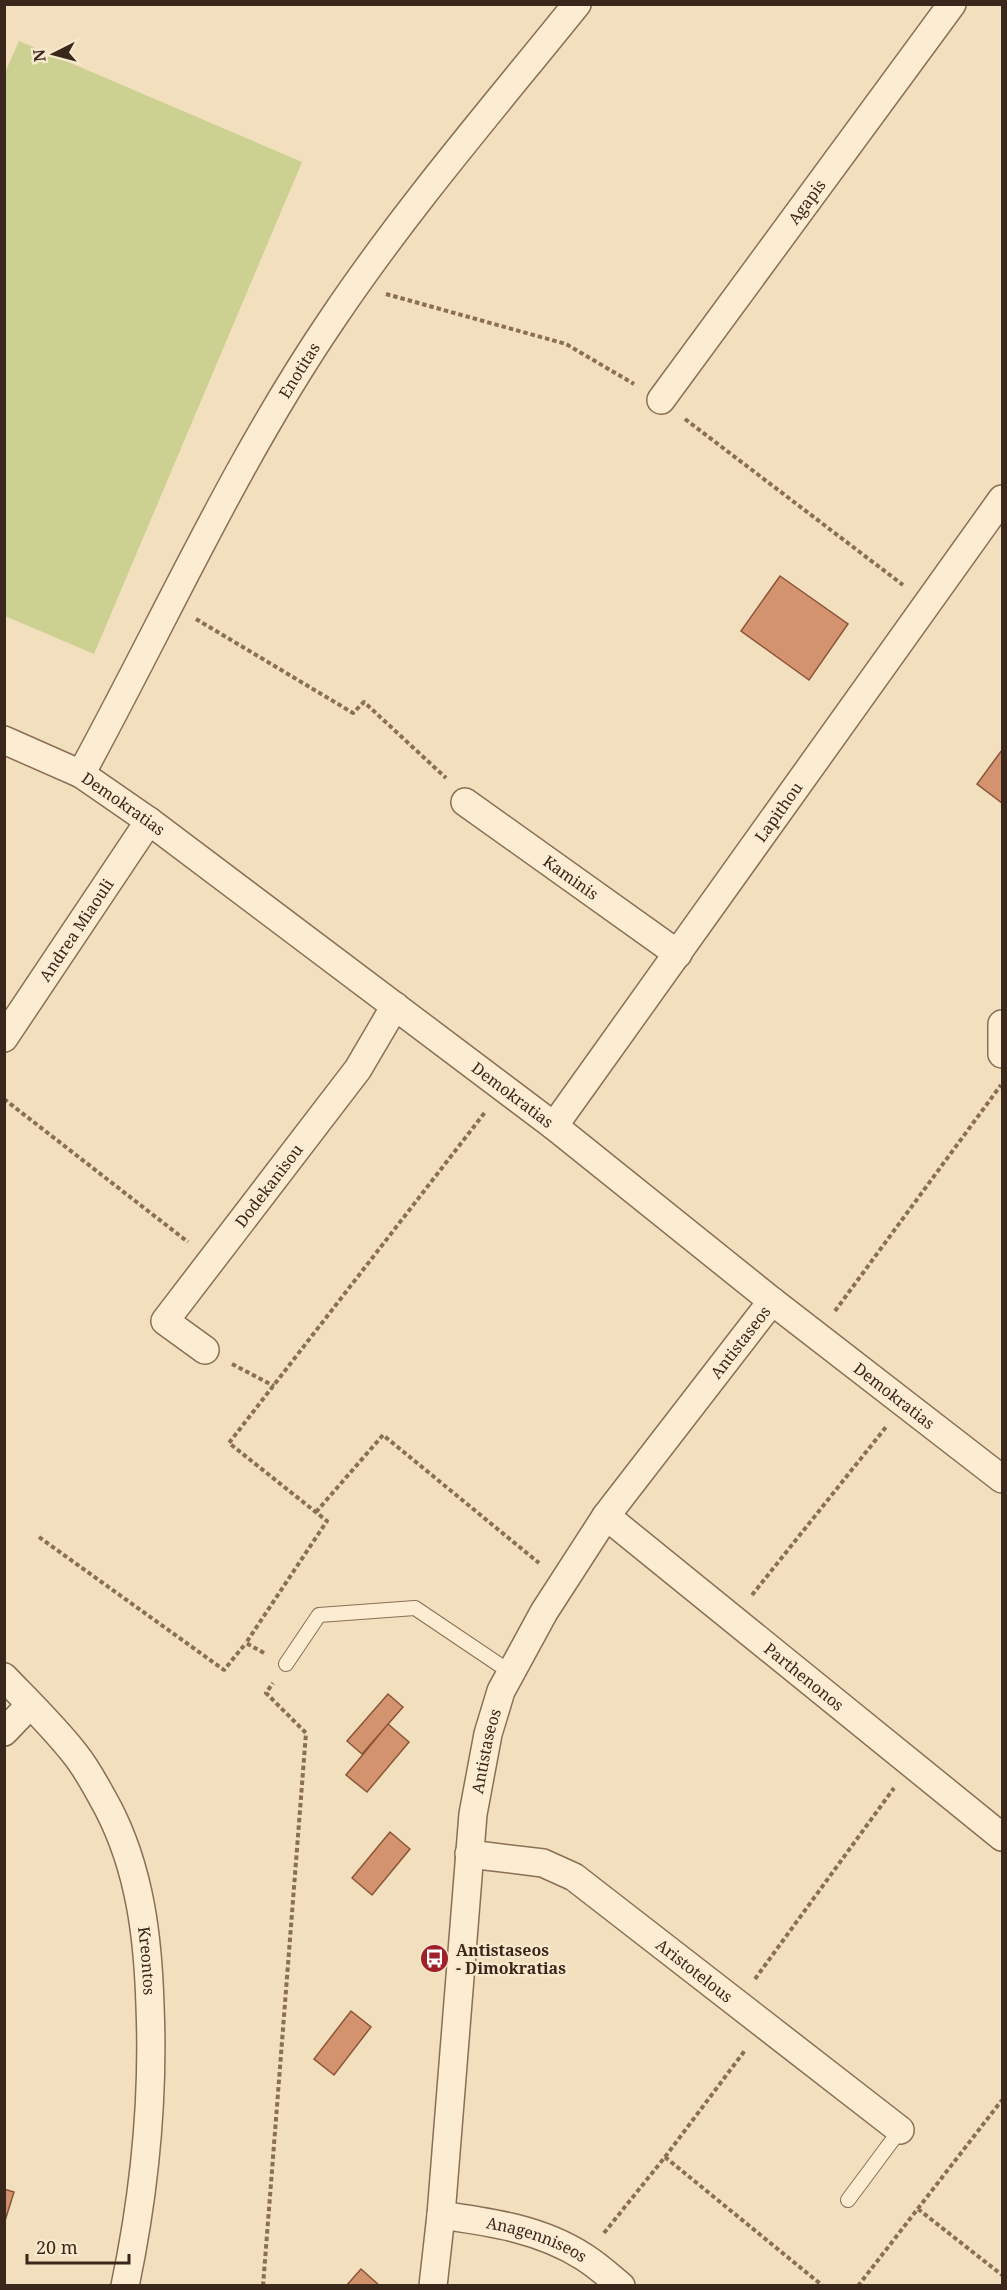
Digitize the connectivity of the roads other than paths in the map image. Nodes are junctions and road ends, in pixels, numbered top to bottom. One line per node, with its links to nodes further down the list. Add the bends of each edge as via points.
1 (577, 4): 6 (street, Enotitas, via 380,250 332,319 227,495)
2 (952, 4): 3 (street, Agapis)
3 (661, 400)
4 (1002, 499): 9 (street, Lapithou)
5 (4, 740): 6 (street, Demokratias)
6 (81, 774): 8 (street, Demokratias)
7 (465, 802): 9 (street, Kaminis)
8 (149, 820): 10 (street, Demokratias); 12 (street, Andrea Miaouli)
9 (678, 954): 14 (street, Lapithou)
10 (396, 1006): 14 (street, Demokratias); 16 (street, Dodekanisou, via 358,1070 165,1322)
11 (1002, 1024): 13 (street)
12 (4, 1038)
13 (1002, 1052)
14 (554, 1126): 15 (street, Demokratias)
15 (772, 1301): 17 (street, Demokratias); 18 (street, Antistaseos)
16 (205, 1350)
17 (1002, 1479)
18 (606, 1516): 20 (street, Antistaseos); 24 (street, Parthenonos)
19 (286, 1664): 20 (lane, via 319,1615 415,1608)
20 (510, 1672): 25 (street, Antistaseos, via 488,1734)
21 (4, 1677): 22 (street, Kreontos)
22 (30, 1705): 23 (street); 29 (street, Kreontos, via 75,1754 104,1800 129,1856 142,1906 152,2032 151,2094 144,2183)
23 (4, 1732)
24 (1002, 1837)
25 (469, 1854): 26 (street, Aristotelous, via 543,1863 574,1877); 28 (street, Antistaseos)
26 (900, 2130): 27 (lane)
27 (848, 2200)
28 (441, 2215): 30 (street, Antistaseos); 31 (street, Anagenniseos, via 508,2225 556,2243 585,2257)
29 (125, 2286)
30 (433, 2286)
31 (621, 2286)

